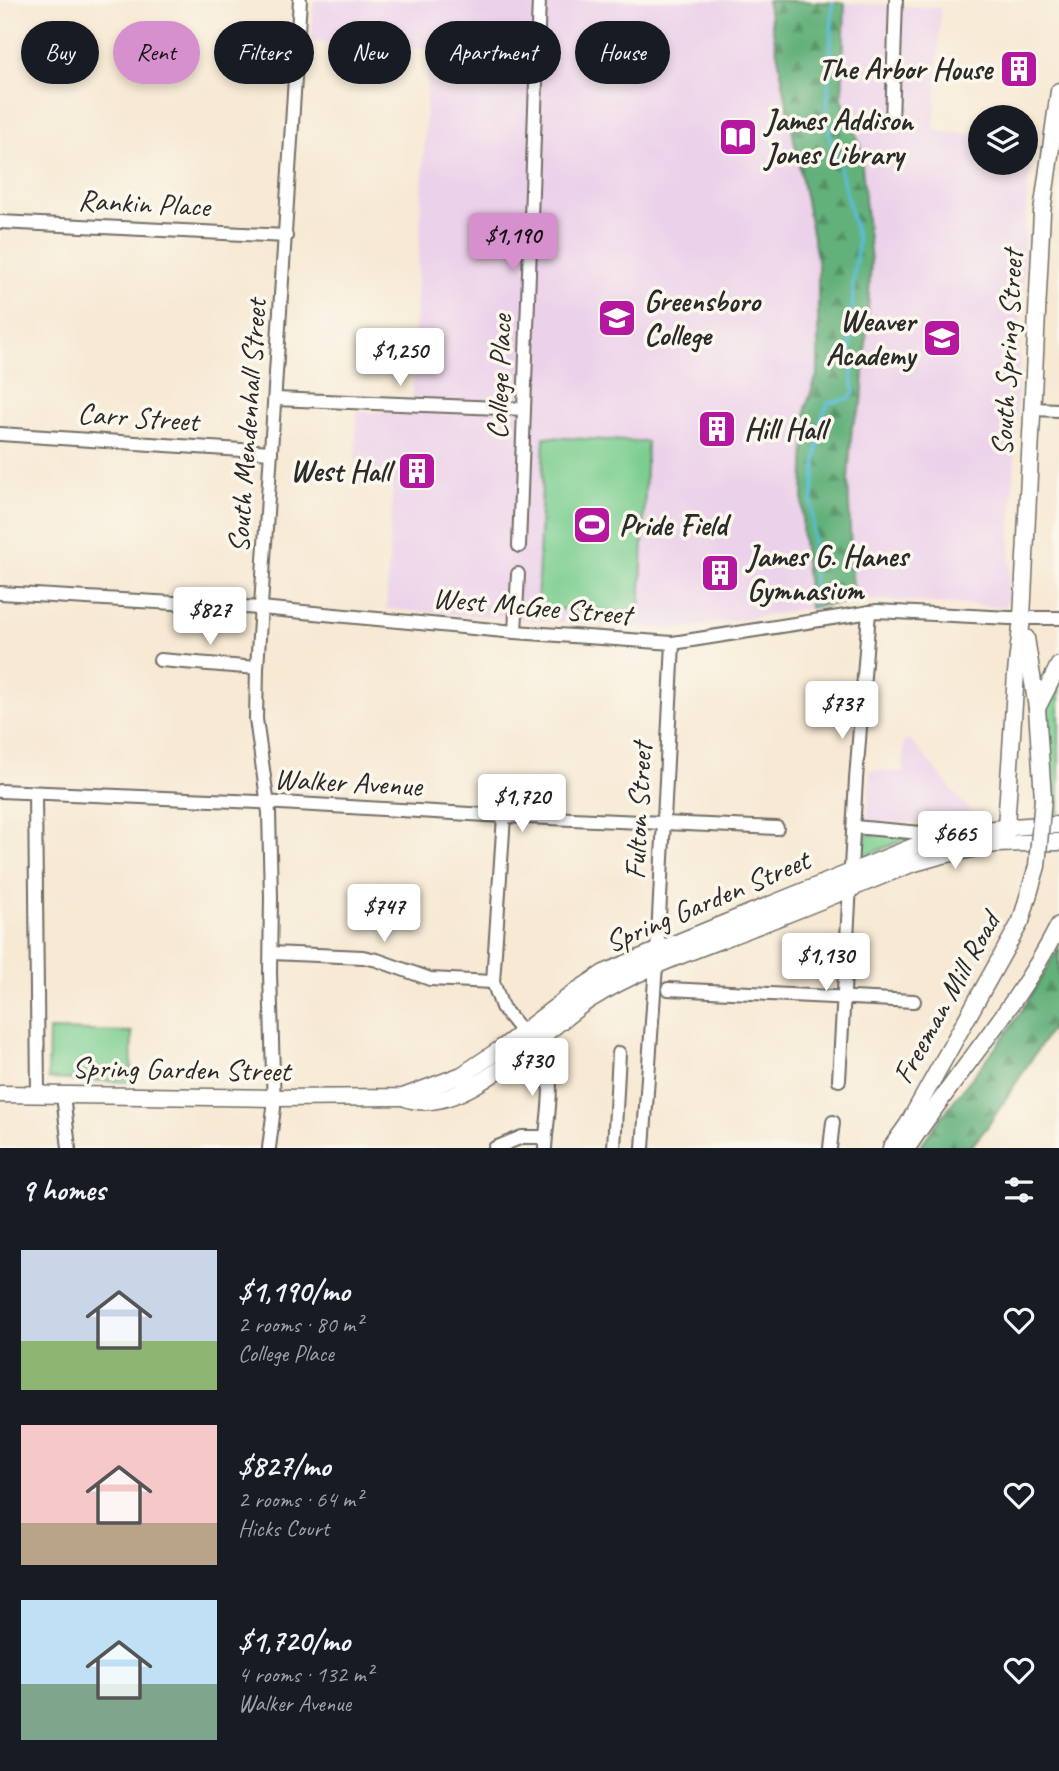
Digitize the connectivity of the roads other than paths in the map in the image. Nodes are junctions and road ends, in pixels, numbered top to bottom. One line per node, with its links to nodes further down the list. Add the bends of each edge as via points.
1 (300, 0): 7 (street, South Mendenhall Street)
2 (539, 0): 10 (street, College Place)
3 (896, 0): 5 (street)
4 (1059, 91): 9 (main road, South Spring Street, via 1042,212)
5 (892, 122)
6 (0, 222): 7 (street, Rankin Place)
7 (286, 236): 8 (street, South Mendenhall Street)
8 (275, 399): 10 (street); 13 (street, South Mendenhall Street)
9 (1032, 409): 11 (street); 19 (main road, South Spring Street)
10 (524, 410): 14 (street, College Place)
11 (1059, 410)
12 (0, 434): 13 (street, Carr Street)
13 (271, 452): 17 (street, South Mendenhall Street)
14 (519, 547)
15 (518, 574): 21 (street)
16 (0, 593): 17 (street, West McGee Street)
17 (261, 608): 21 (street, West McGee Street); 25 (street, South Mendenhall Street)
18 (869, 612): 19 (street, West McGee Street); 22 (street, West McGee Street); 33 (street)
19 (1022, 618): 20 (street, West McGee Street); 26 (main road, Freeman Mill Road); 35 (main road)
20 (1059, 618)
21 (515, 632): 22 (street, West McGee Street)
22 (673, 643): 31 (street, Fulton Street)
23 (160, 660): 25 (street)
24 (1059, 665): 26 (main road)
25 (257, 668): 29 (street, South Mendenhall Street, via 256,719)
26 (1037, 709): 62 (main road, Freeman Mill Road, bridge, via 1043,798 1037,866 1021,921)
27 (0, 791): 28 (street, Walker Avenue)
28 (35, 793): 29 (street, Walker Avenue); 50 (street)
29 (267, 803): 30 (street, Walker Avenue); 41 (street, South Mendenhall Street)
30 (504, 816): 31 (street, Walker Avenue); 43 (street)
31 (664, 822): 34 (street, Walker Avenue); 42 (street, Fulton Street)
32 (1059, 825): 35 (main road, Spring Garden Street)
33 (854, 827): 36 (street); 38 (street)
34 (778, 828)
35 (1006, 834): 36 (main road, Spring Garden Street); 37 (main road, Spring Garden Street); 39 (main road, Spring Garden Street, via 912,864)
36 (948, 835): 38 (main road, Spring Garden Street)
37 (1059, 842)
38 (852, 871): 39 (street); 42 (main road, Spring Garden Street)
39 (850, 890): 42 (main road, Spring Garden Street); 45 (street)
40 (1055, 932): 63 (main road, Freeman Mill Road, via 1013,1000)
41 (271, 953): 43 (street, via 363,957 430,979); 53 (street, South Mendenhall Street)
42 (656, 958): 47 (main road, Spring Garden Street); 60 (street, Fulton Street)
43 (493, 982): 47 (street, via 502,1006)
44 (668, 989): 45 (street)
45 (843, 998): 46 (street); 49 (street)
46 (914, 1001)
47 (529, 1037): 53 (main road, Spring Garden Street, via 490,1077 427,1101 403,1097); 55 (street, via 545,1053 550,1071)
48 (619, 1053): 59 (street)
49 (839, 1080)
50 (38, 1093): 51 (main road, Spring Garden Street); 52 (main road, Spring Garden Street)
51 (0, 1094)
52 (63, 1095): 53 (main road, Spring Garden Street); 56 (street)
53 (274, 1098): 57 (street, South Mendenhall Street)
54 (833, 1122): 61 (street)
55 (545, 1143): 58 (street, via 522,1137)
56 (69, 1148)
57 (269, 1148)
58 (495, 1148)
59 (614, 1148)
60 (643, 1148)
61 (830, 1148)
62 (891, 1148)
63 (907, 1148)

